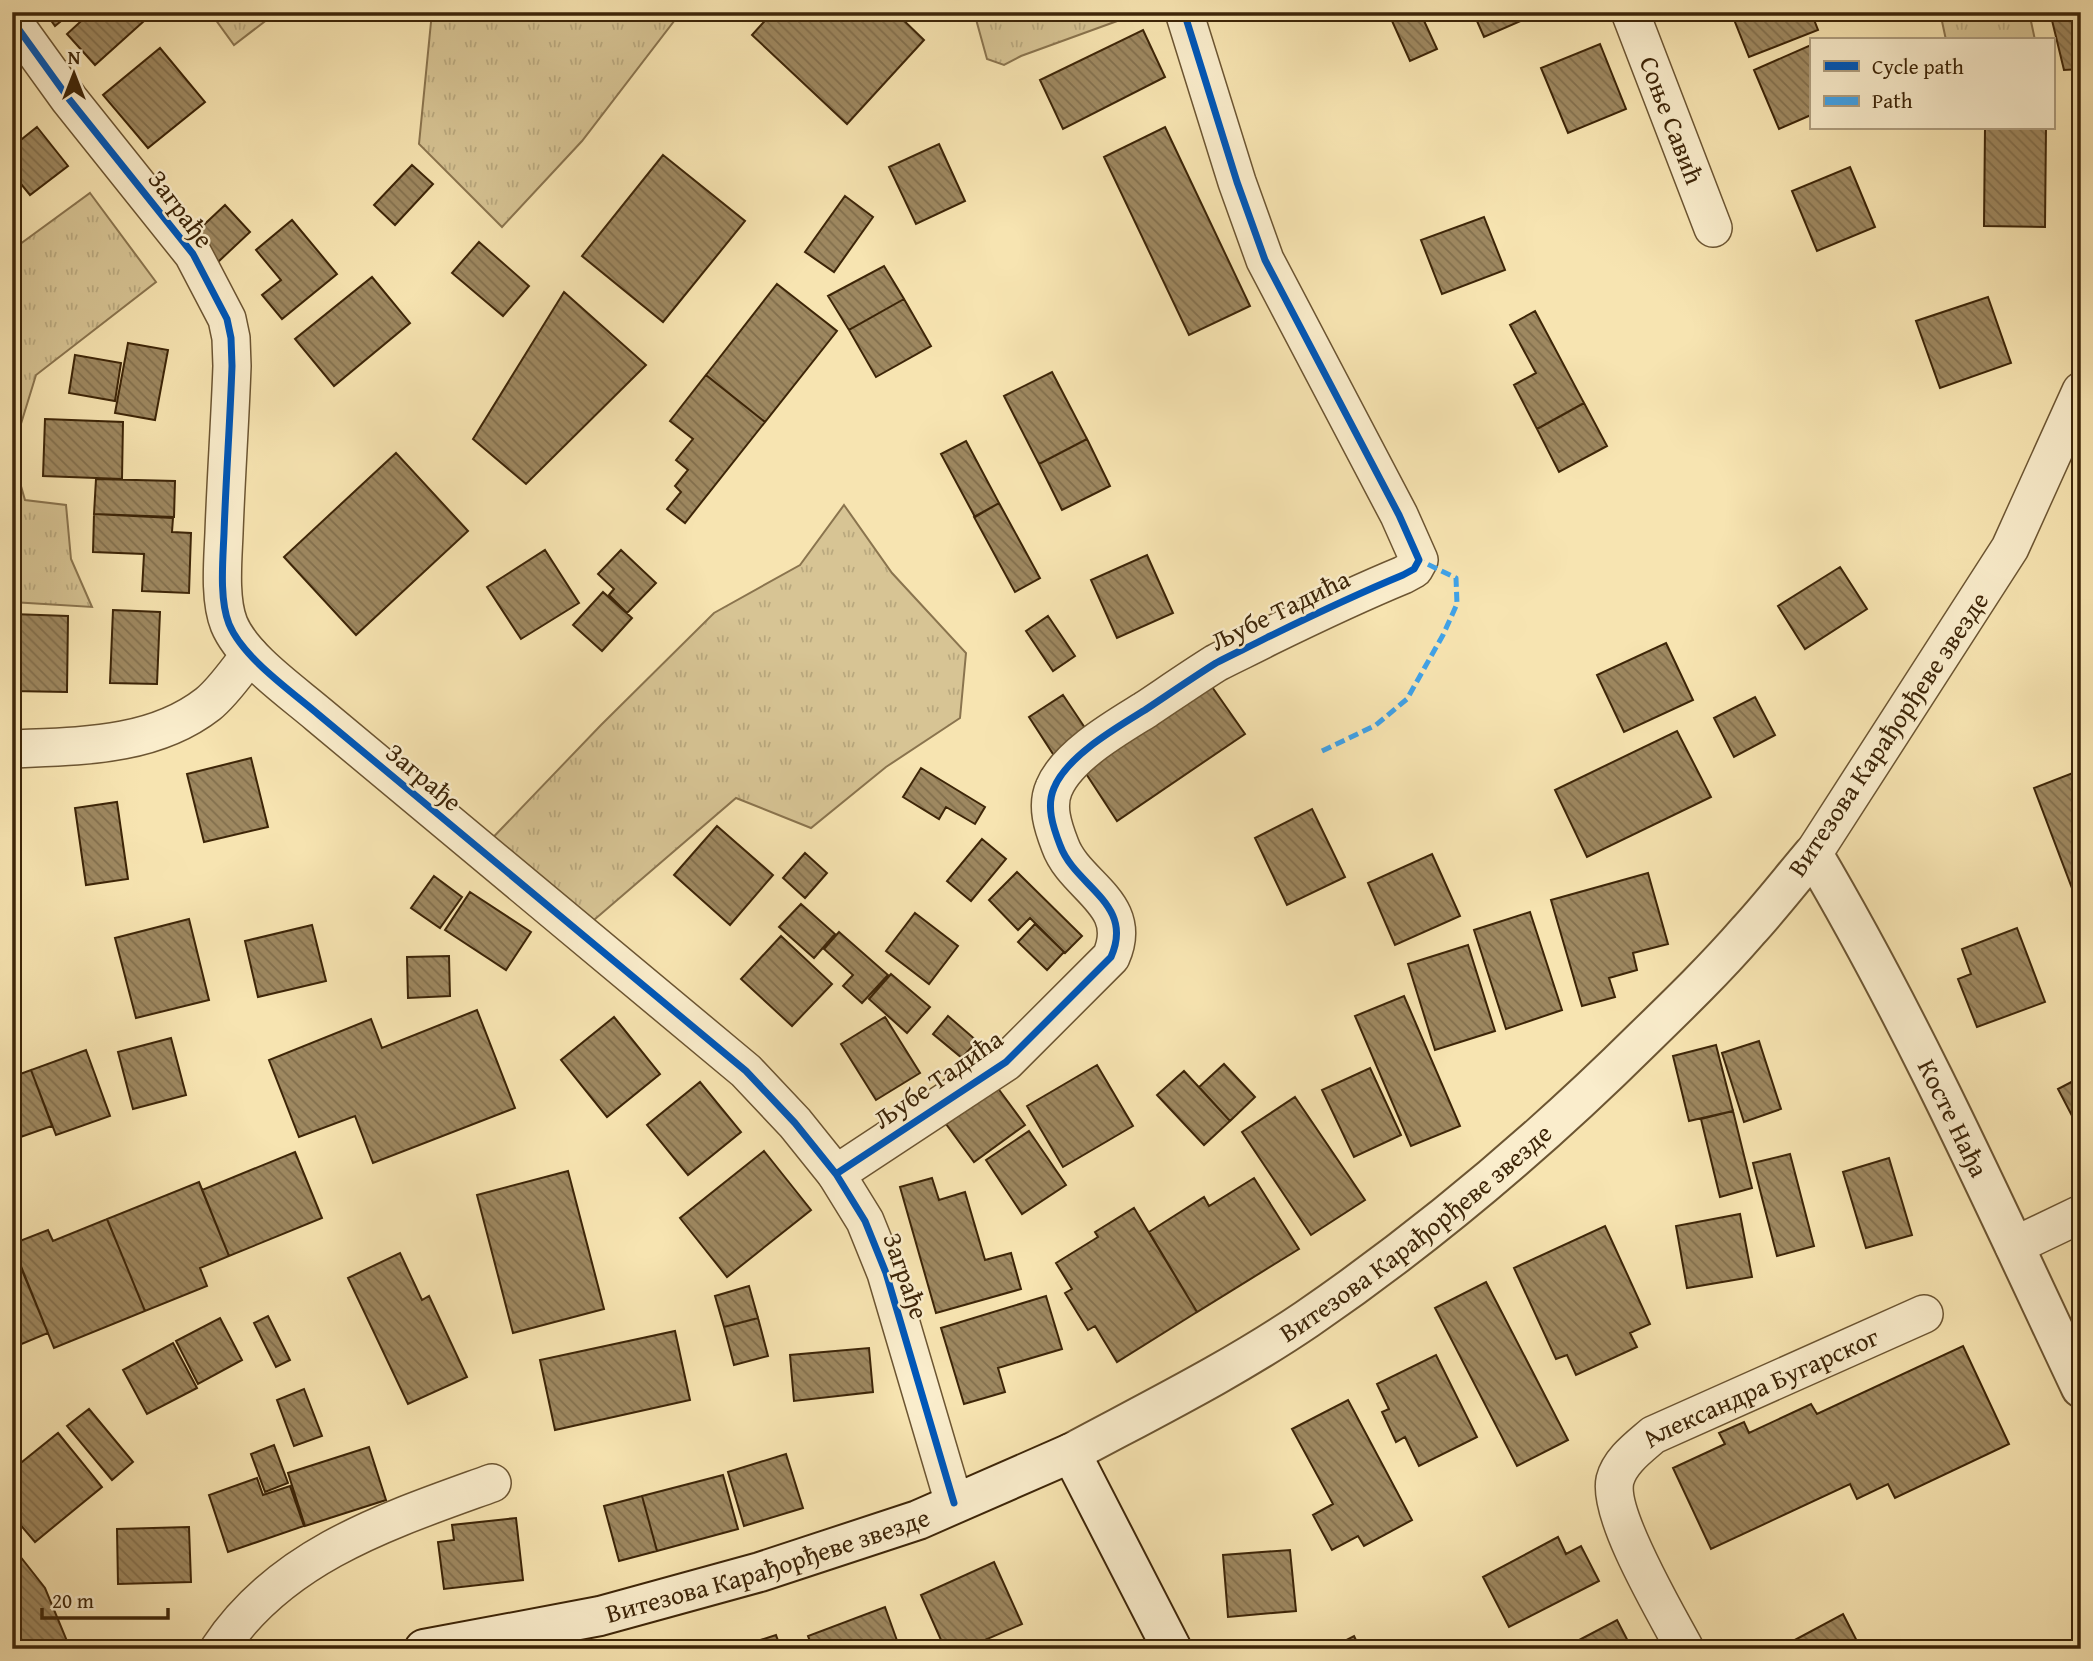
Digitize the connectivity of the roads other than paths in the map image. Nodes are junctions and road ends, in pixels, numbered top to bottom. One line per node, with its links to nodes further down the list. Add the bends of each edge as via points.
1 (1184, 12): 9 (street, Љубе Тадића, via 1265,260 1419,560 1403,575 1217,663 1106,734 1063,771 1053,789 1051,817 1067,860 1115,918 1117,944 1111,957 1006,1062)
2 (1630, 12): 4 (street, Соње Савић)
3 (12, 20): 6 (street, Заграђе, via 193,254 227,319 232,366 225,606 229,624)
4 (1713, 228)
5 (2081, 391): 8 (street, Витезова Карађорђеве звезде, via 2010,548)
6 (250, 655): 7 (street, via 210,703 183,721 122,741); 9 (street, Заграђе, via 746,1072)
7 (12, 749)
8 (1813, 854): 11 (street, Косте Нађа, via 1864,940); 14 (street, Витезова Карађорђеве звезде, via 1748,932 1663,1019 1572,1109 1465,1201 1305,1320)
9 (836, 1174): 16 (street, Заграђе, via 865,1221 886,1273)
10 (2081, 1214): 11 (street)
11 (2014, 1246): 13 (street, Косте Нађа)
12 (1924, 1314): 20 (street, Александра Бугарског, via 1653,1435 1627,1458 1615,1481 1617,1508)
13 (2081, 1388)
14 (1071, 1453): 16 (street, Витезова Карађорђеве звезде); 19 (street)
15 (492, 1483): 17 (street, via 400,1517 305,1564 271,1589 236,1624)
16 (954, 1503): 18 (street, Витезова Карађорђеве звезде, via 918,1520 660,1600)
17 (219, 1649)
18 (424, 1649)
19 (1172, 1649)
20 (1685, 1649)

